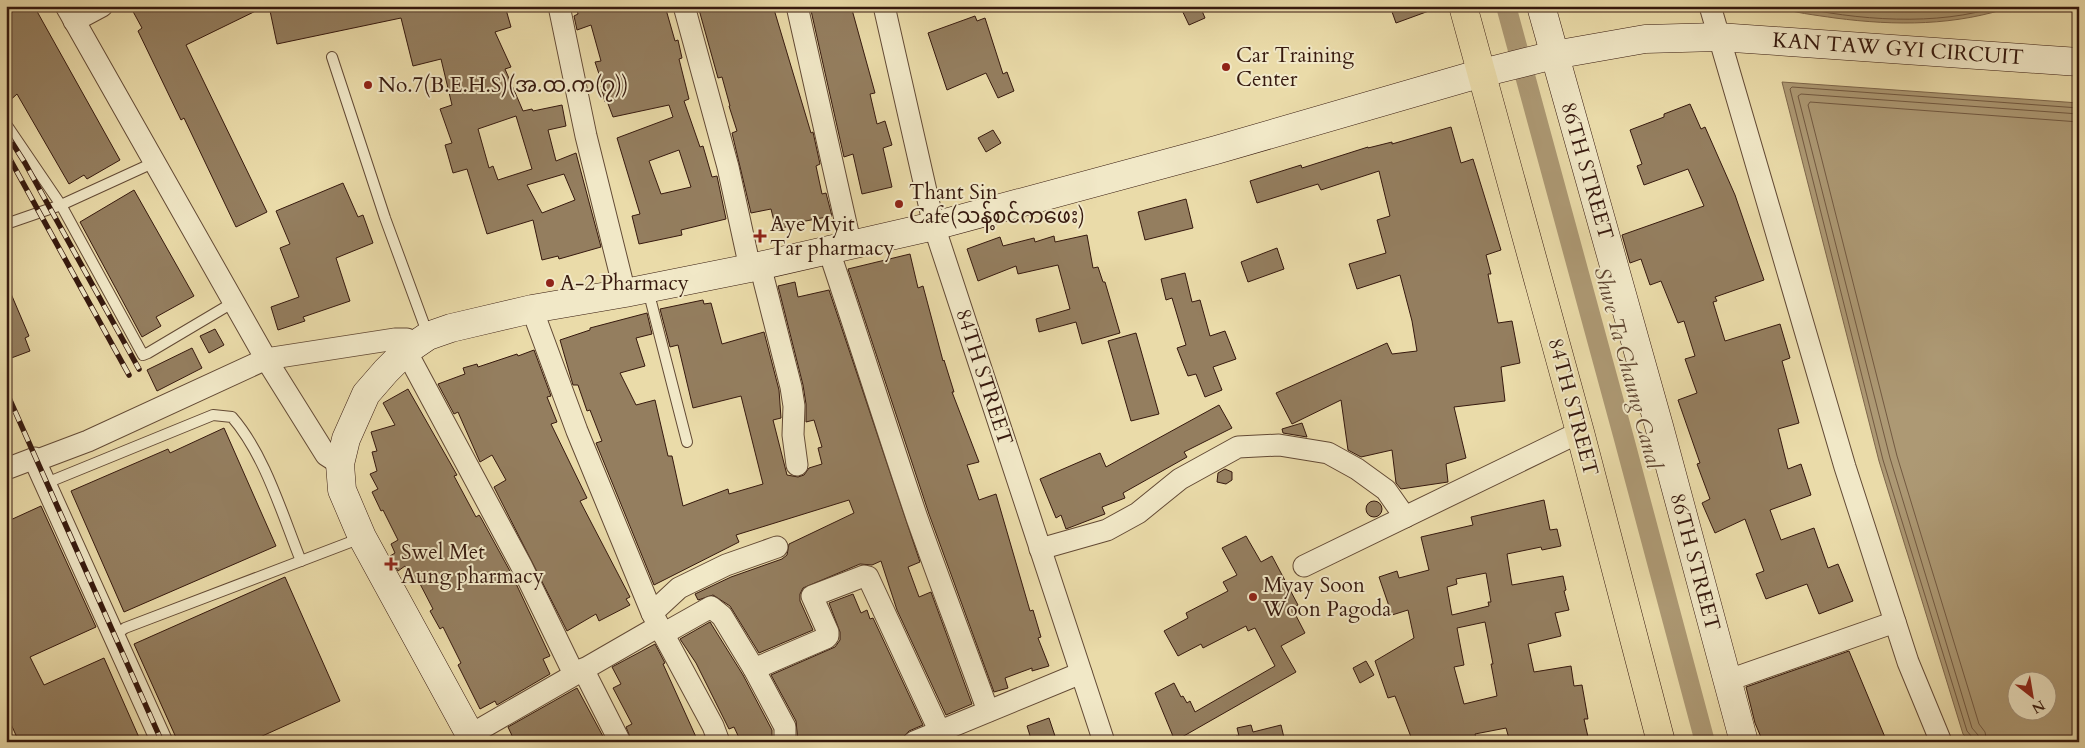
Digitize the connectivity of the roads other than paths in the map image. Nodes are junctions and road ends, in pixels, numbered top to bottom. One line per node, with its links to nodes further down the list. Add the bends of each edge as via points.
1 (102, 6): 9 (street)
2 (559, 6): 22 (street, via 586,136)
3 (684, 6): 21 (street)
4 (796, 6): 20 (street)
5 (884, 6): 19 (street, 84TH STREET)
6 (1463, 6): 14 (main road, 84TH STREET)
7 (1541, 6): 11 (street, 86TH STREET)
8 (1710, 6): 10 (street)
9 (70, 14): 16 (street)
10 (1718, 37): 11 (street, KAN TAW GYI CIRCUIT, via 1645,39); 13 (street, KAN TAW GYI CIRCUIT); 40 (street, via 1844,468)
11 (1553, 56): 14 (street, KAN TAW GYI CIRCUIT); 46 (street, 86TH STREET, via 1659,426)
12 (332, 57): 25 (lane, via 385,218)
13 (2079, 62)
14 (1485, 72): 19 (street, KAN TAW GYI CIRCUIT, via 1216,150); 27 (main road, 84TH STREET)
15 (6, 124): 17 (lane)
16 (155, 162): 17 (lane); 23 (street)
17 (61, 205): 18 (lane); 23 (lane, via 143,354)
18 (6, 224)
19 (934, 226): 20 (street, KAN TAW GYI CIRCUIT); 37 (street, 84TH STREET)
20 (840, 249): 21 (street, KAN TAW GYI CIRCUIT); 47 (street, via 873,389)
21 (755, 267): 22 (street, KAN TAW GYI CIRCUIT); 31 (street, via 791,387)
22 (636, 291): 24 (street, KAN TAW GYI CIRCUIT); 28 (lane)
23 (234, 302): 26 (street)
24 (532, 309): 25 (street, KAN TAW GYI CIRCUIT, via 452,328); 41 (street, via 577,432)
25 (417, 344): 26 (street, via 407,339 395,339); 30 (street, via 366,394 346,439); 44 (street, via 522,568)
26 (266, 359): 29 (street, via 88,441); 30 (street, via 326,455)
27 (1580, 432): 34 (street); 50 (main road, 84TH STREET)
28 (686, 442)
29 (35, 461): 32 (street, via 35,458); 33 (street)
30 (340, 464): 35 (street, via 342,490)
31 (797, 465)
32 (6, 469)
33 (44, 484): 38 (lane, via 213,415 232,416 261,465); 42 (street)
34 (1405, 517): 37 (street, via 1386,490 1328,453 1279,445 1238,448 1180,479 1138,513 1107,530); 39 (street)
35 (362, 537): 38 (lane); 49 (street)
36 (777, 547): 41 (street, via 726,565 679,588)
37 (1040, 548): 45 (street, 84TH STREET)
38 (301, 561): 42 (lane, via 125,628)
39 (1304, 566)
40 (1895, 622): 46 (street); 58 (street)
41 (658, 625): 43 (street, via 711,607 722,616); 44 (street); 53 (street)
42 (115, 635): 51 (street)
43 (754, 669): 48 (street, via 826,638 828,632 812,596 868,576); 54 (street, via 785,728)
44 (578, 671): 49 (street); 52 (street)
45 (1081, 673): 47 (street); 56 (street, 84TH STREET)
46 (1726, 681): 57 (street, 86TH STREET)
47 (988, 711): 48 (street)
48 (939, 730): 55 (street)
49 (472, 738)
50 (1657, 741)
51 (162, 742)
52 (620, 742)
53 (720, 742)
54 (785, 742)
55 (914, 742)
56 (1104, 742)
57 (1744, 742)
58 (1941, 742)

